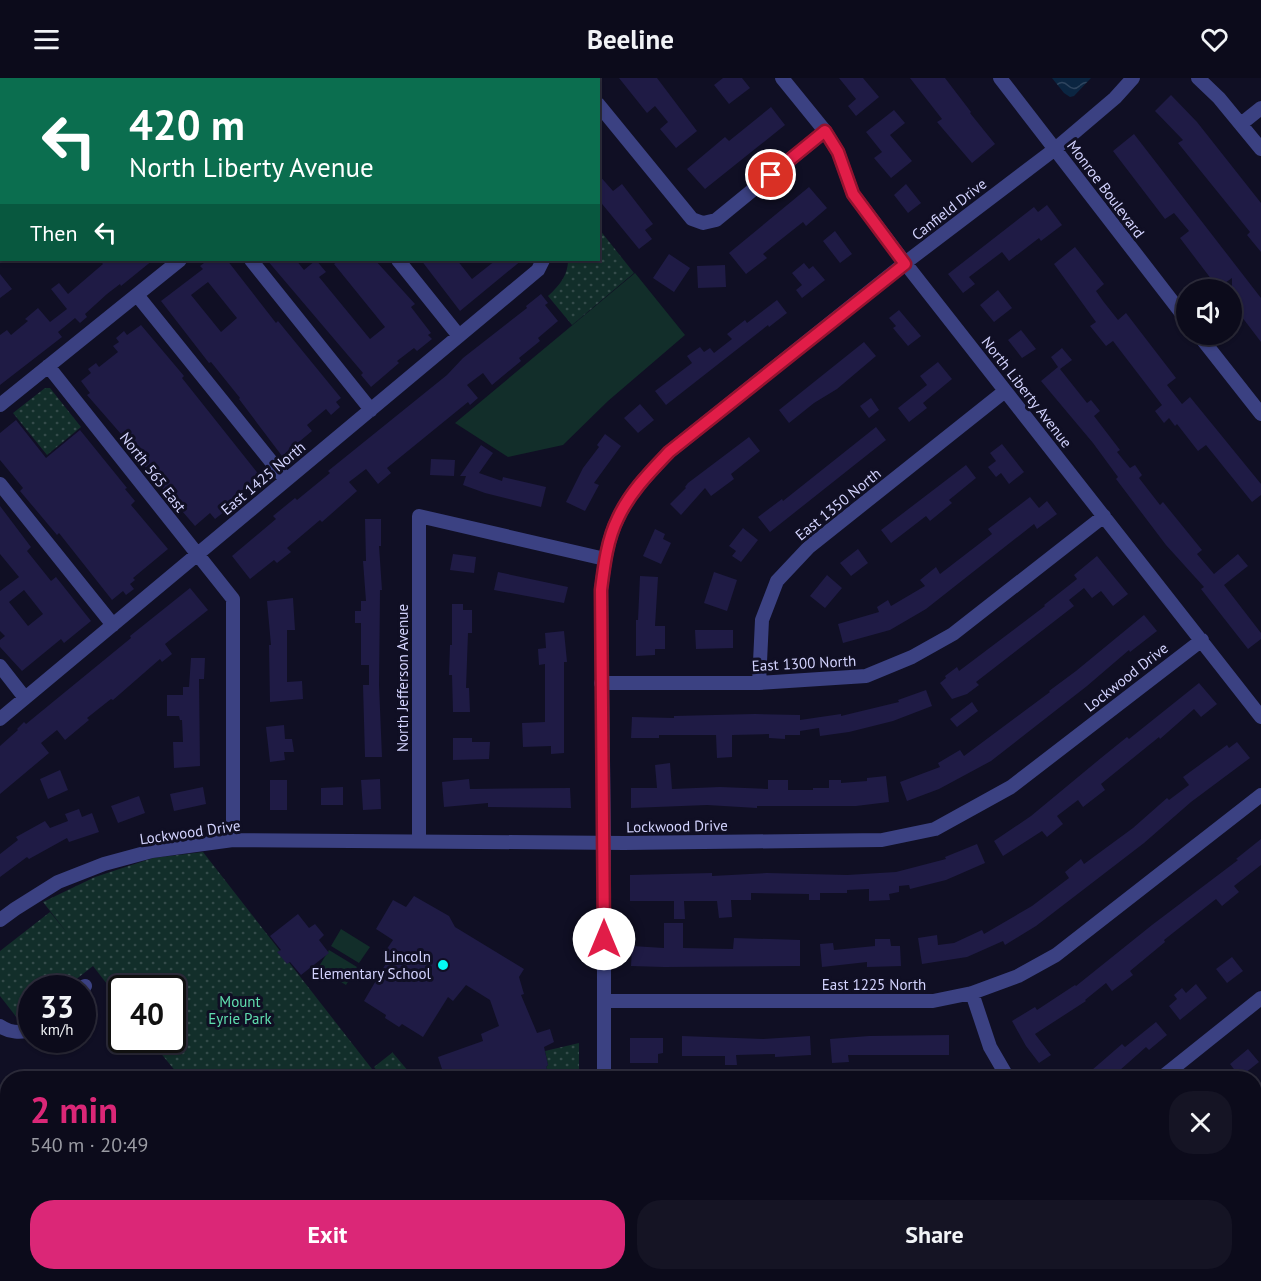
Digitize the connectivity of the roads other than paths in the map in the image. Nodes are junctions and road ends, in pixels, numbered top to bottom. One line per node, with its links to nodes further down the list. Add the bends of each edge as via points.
1 (782, 78): 8 (street, North Liberty Avenue)
2 (1000, 78): 9 (street, Monroe Boulevard)
3 (1133, 78): 9 (street, Canfield Drive)
4 (1198, 78): 7 (street)
5 (600, 106): 8 (street, via 692,219 703,223 716,220)
6 (1261, 108): 7 (street)
7 (1241, 124): 10 (street)
8 (825, 131): 15 (street, North Liberty Avenue, via 838,152 853,194)
9 (1055, 149): 15 (street, Canfield Drive); 17 (street, Monroe Boulevard)
10 (1261, 149)
11 (179, 261): 16 (street)
12 (252, 261): 23 (street)
13 (399, 261): 18 (street)
14 (542, 261): 18 (street, East 1425 North, via 538,270)
15 (905, 264): 21 (street, North Liberty Avenue); 29 (street, Canfield Drive, via 669,452 637,487 618,518)
16 (136, 295): 20 (street); 25 (street)
17 (1176, 307)
18 (459, 336): 23 (street, East 1425 North)
19 (1207, 345): 24 (street)
20 (48, 366): 22 (street); 28 (street, North 565 East)
21 (1005, 392): 27 (street, North Liberty Avenue); 34 (street, East 1350 North, via 809,547 777,581 762,620)
22 (0, 405)
23 (371, 410): 25 (street, East 1425 North)
24 (1261, 414)
25 (286, 480): 28 (street, East 1425 North)
26 (0, 484): 30 (street)
27 (1104, 516): 31 (street, North Liberty Avenue); 34 (street, East 1300 North, via 953,634 912,657 866,676)
28 (197, 554): 30 (street, East 1425 North); 39 (street, North 565 East, via 233,599)
29 (605, 559): 33 (street, Canfield Drive); 40 (street, North Jefferson Avenue, via 418,516)
30 (113, 625): 35 (street, East 1425 North)
31 (1202, 640): 36 (street, North Liberty Avenue); 41 (street, Lockwood Drive, via 1011,787 935,829 882,840)
32 (0, 666): 35 (street)
33 (601, 683): 34 (street, East 1300 North); 41 (street, Canfield Drive)
34 (759, 683)
35 (25, 698): 37 (street, East 1425 North)
36 (1261, 717)
37 (0, 719)
38 (1261, 795): 43 (street, East 1225 North, via 1056,955 1018,976)
39 (233, 840): 40 (street, Lockwood Drive); 42 (street, Lockwood Drive, via 152,851 104,864 58,882)
40 (419, 840): 41 (street, Lockwood Drive)
41 (604, 843): 45 (street, Canfield Drive)
42 (0, 920)
43 (972, 993): 45 (street, East 1225 North, via 933,1001); 49 (street, via 990,1047)
44 (1261, 998): 50 (street)
45 (604, 1001): 48 (street, Canfield Drive)
46 (0, 1026): 47 (street)
47 (18, 1032)
48 (604, 1071)
49 (1004, 1071)
50 (1170, 1071)

